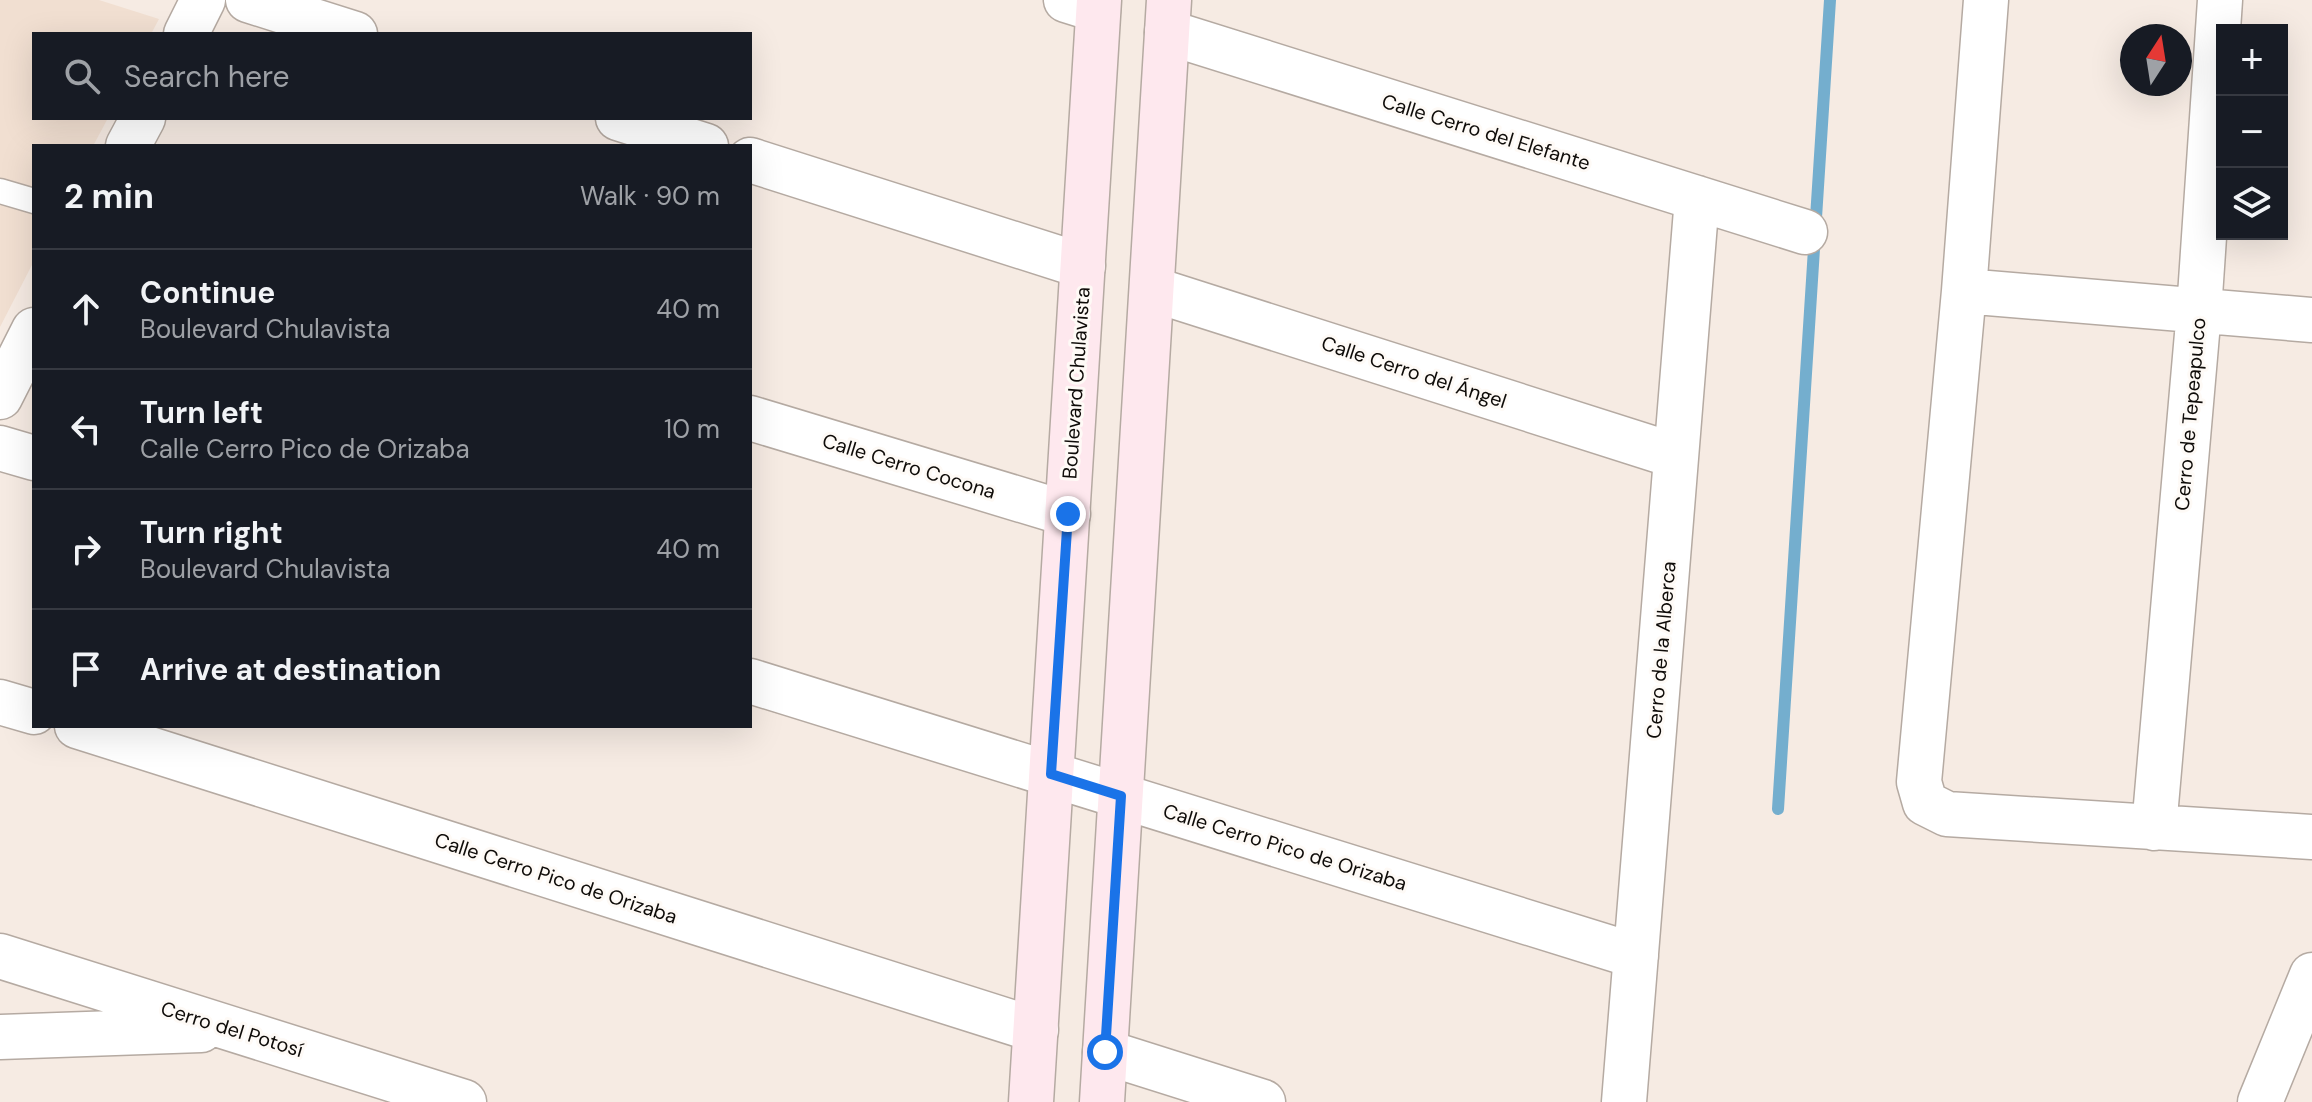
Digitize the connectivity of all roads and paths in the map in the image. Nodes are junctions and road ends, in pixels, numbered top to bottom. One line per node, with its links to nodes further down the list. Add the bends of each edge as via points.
1 (203, 0): 7 (street)
2 (248, 0): 8 (street)
3 (1986, 0): 20 (street)
4 (2220, 0): 21 (street, Cerro de Tepeapulco)
5 (1088, 3): 18 (main road, Boulevard Chulavista)
6 (1168, 16): 15 (street, Calle Cerro del Elefante); 19 (main road)
7 (187, 32)
8 (349, 32)
9 (142, 120): 11 (street)
10 (624, 120): 12 (street)
11 (129, 144)
12 (700, 144)
13 (752, 161): 18 (street)
14 (0, 191): 16 (lane)
15 (1697, 198): 17 (street, Calle Cerro del Elefante); 27 (street, Cerro de la Alberca)
16 (32, 200)
17 (1805, 232)
18 (1083, 266): 29 (main road, Boulevard Chulavista)
19 (1152, 289): 27 (street, Calle Cerro del Ángel); 35 (main road)
20 (1964, 291): 21 (street); 36 (street, via 1919,782 1925,803 1947,814)
21 (2199, 311): 22 (street); 36 (street, Cerro de Tepeapulco)
22 (2312, 320)
23 (32, 334): 24 (street)
24 (0, 397)
25 (752, 419): 29 (street, Calle Cerro Cocona)
26 (0, 448): 28 (street)
27 (1676, 456): 39 (street, Cerro de la Alberca)
28 (32, 457)
29 (1068, 514): 34 (main road, Boulevard Chulavista)
30 (752, 682): 34 (street, Calle Cerro Pico de Orizaba)
31 (0, 702): 32 (street)
32 (32, 711)
33 (83, 728): 42 (street, Calle Cerro Pico de Orizaba)
34 (1051, 774): 35 (street, Calle Cerro Pico de Orizaba); 42 (main road, Boulevard Chulavista)
35 (1121, 796): 39 (street, Calle Cerro Pico de Orizaba); 44 (main road)
36 (2154, 828): 37 (street)
37 (2312, 837)
38 (0, 956): 41 (street, Cerro del Potosí)
39 (1636, 956): 49 (street, Cerro de la Alberca)
40 (2312, 975): 50 (street)
41 (232, 1029): 43 (street); 45 (street, Cerro del Potosí)
42 (1036, 1030): 46 (main road, Boulevard Chulavista)
43 (0, 1037)
44 (1105, 1052): 47 (main road); 48 (street)
45 (464, 1102)
46 (1031, 1102)
47 (1102, 1102)
48 (1263, 1102)
49 (1624, 1102)
50 (2260, 1102)

